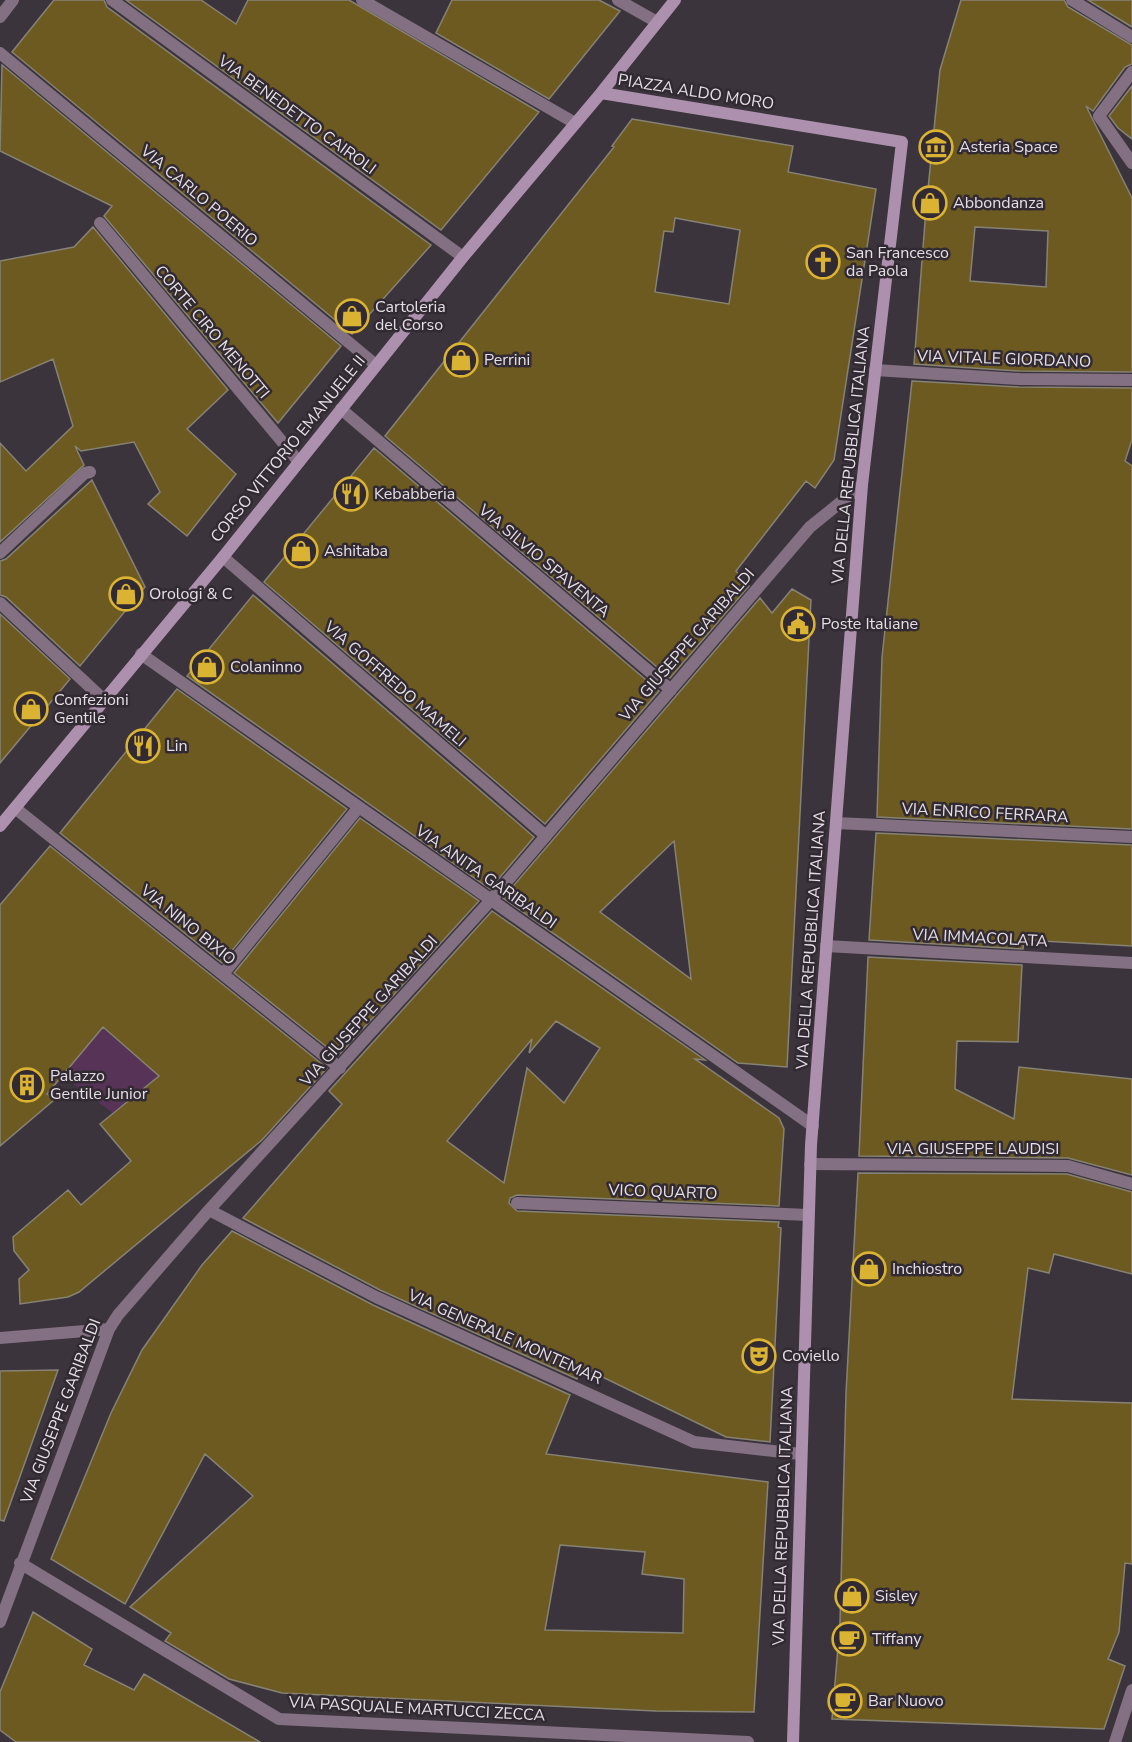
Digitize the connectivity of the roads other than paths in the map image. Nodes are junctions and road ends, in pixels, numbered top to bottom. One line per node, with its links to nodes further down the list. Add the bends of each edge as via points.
1 (13, 0): 7 (street)
2 (112, 0): 17 (street, VIA BENEDETTO CAIROLI)
3 (362, 0): 13 (street)
4 (618, 0): 8 (street)
5 (675, 0): 8 (street, PIAZZA ALDO MORO)
6 (1072, 0): 9 (street)
7 (0, 17)
8 (657, 22): 12 (street, PIAZZA ALDO MORO)
9 (1132, 37)
10 (0, 53): 18 (street, VIA CARLO POERIO)
11 (1132, 72): 15 (street, via 1099,116)
12 (601, 93): 13 (street, CORSO VITTORIO EMANUELE II); 14 (street, PIAZZA ALDO MORO)
13 (575, 123): 17 (street, CORSO VITTORIO EMANUELE II)
14 (902, 142): 19 (street, VIA DELLA REPUBBLICA ITALIANA)
15 (1132, 163)
16 (100, 223): 22 (street, CORTE CIRO MENOTTI)
17 (463, 257): 18 (street, CORSO VITTORIO EMANUELE II)
18 (376, 365): 21 (street, CORSO VITTORIO EMANUELE II)
19 (875, 370): 20 (street, VIA VITALE GIORDANO, via 1019,379); 24 (street, VIA DELLA REPUBBLICA ITALIANA)
20 (1132, 380)
21 (341, 409): 22 (street, CORSO VITTORIO EMANUELE II); 29 (street, VIA SILVIO SPAVENTA)
22 (299, 462): 26 (street, CORSO VITTORIO EMANUELE II)
23 (90, 472): 25 (street)
24 (862, 485): 29 (street, VIA GIUSEPPE GARIBALDI, via 810,527); 33 (street, VIA DELLA REPUBBLICA ITALIANA)
25 (0, 553)
26 (223, 557): 28 (street, CORSO VITTORIO EMANUELE II); 35 (street, VIA GOFFREDO MAMELI)
27 (0, 603): 30 (street)
28 (141, 654): 30 (street, CORSO VITTORIO EMANUELE II); 31 (street, VIA ANITA GARIBALDI)
29 (670, 690): 35 (street, VIA GIUSEPPE GARIBALDI)
30 (103, 699): 32 (street, CORSO VITTORIO EMANUELE II)
31 (358, 807): 37 (street, VIA ANITA GARIBALDI); 40 (street)
32 (15, 808): 34 (street, CORSO VITTORIO EMANUELE II); 40 (street, VIA NINO BIXIO)
33 (836, 823): 36 (street, VIA ENRICO FERRARA); 38 (street, VIA DELLA REPUBBLICA ITALIANA)
34 (0, 826)
35 (546, 836): 37 (street, VIA GIUSEPPE GARIBALDI)
36 (1132, 837)
37 (491, 900): 41 (street, VIA GIUSEPPE GARIBALDI); 42 (street, VIA ANITA GARIBALDI)
38 (826, 946): 39 (street, VIA IMMACOLATA); 42 (street, VIA DELLA REPUBBLICA ITALIANA)
39 (1132, 963)
40 (223, 974): 41 (street, VIA NINO BIXIO)
41 (340, 1068): 46 (street, VIA GIUSEPPE GARIBALDI)
42 (813, 1126): 43 (street, VIA DELLA REPUBBLICA ITALIANA)
43 (810, 1164): 44 (street, VIA GIUSEPPE LAUDISI, via 1068,1166); 47 (street, VIA DELLA REPUBBLICA ITALIANA)
44 (1132, 1184)
45 (517, 1203): 47 (street, VICO QUARTO)
46 (208, 1210): 48 (street, VIA GIUSEPPE GARIBALDI); 50 (street, VIA GENERALE MONTEMAR, via 376,1297 694,1442)
47 (808, 1215): 50 (street, VIA DELLA REPUBBLICA ITALIANA)
48 (109, 1329): 49 (street); 51 (street, VIA GIUSEPPE GARIBALDI)
49 (0, 1338)
50 (800, 1454): 55 (street, VIA DELLA REPUBBLICA ITALIANA)
51 (20, 1563): 52 (street, VIA GIUSEPPE GARIBALDI); 54 (street, VIA PASQUALE MARTUCCI ZECCA, via 279,1719)
52 (0, 1622)
53 (1132, 1690): 56 (street)
54 (748, 1742)
55 (793, 1742)
56 (1115, 1742)

